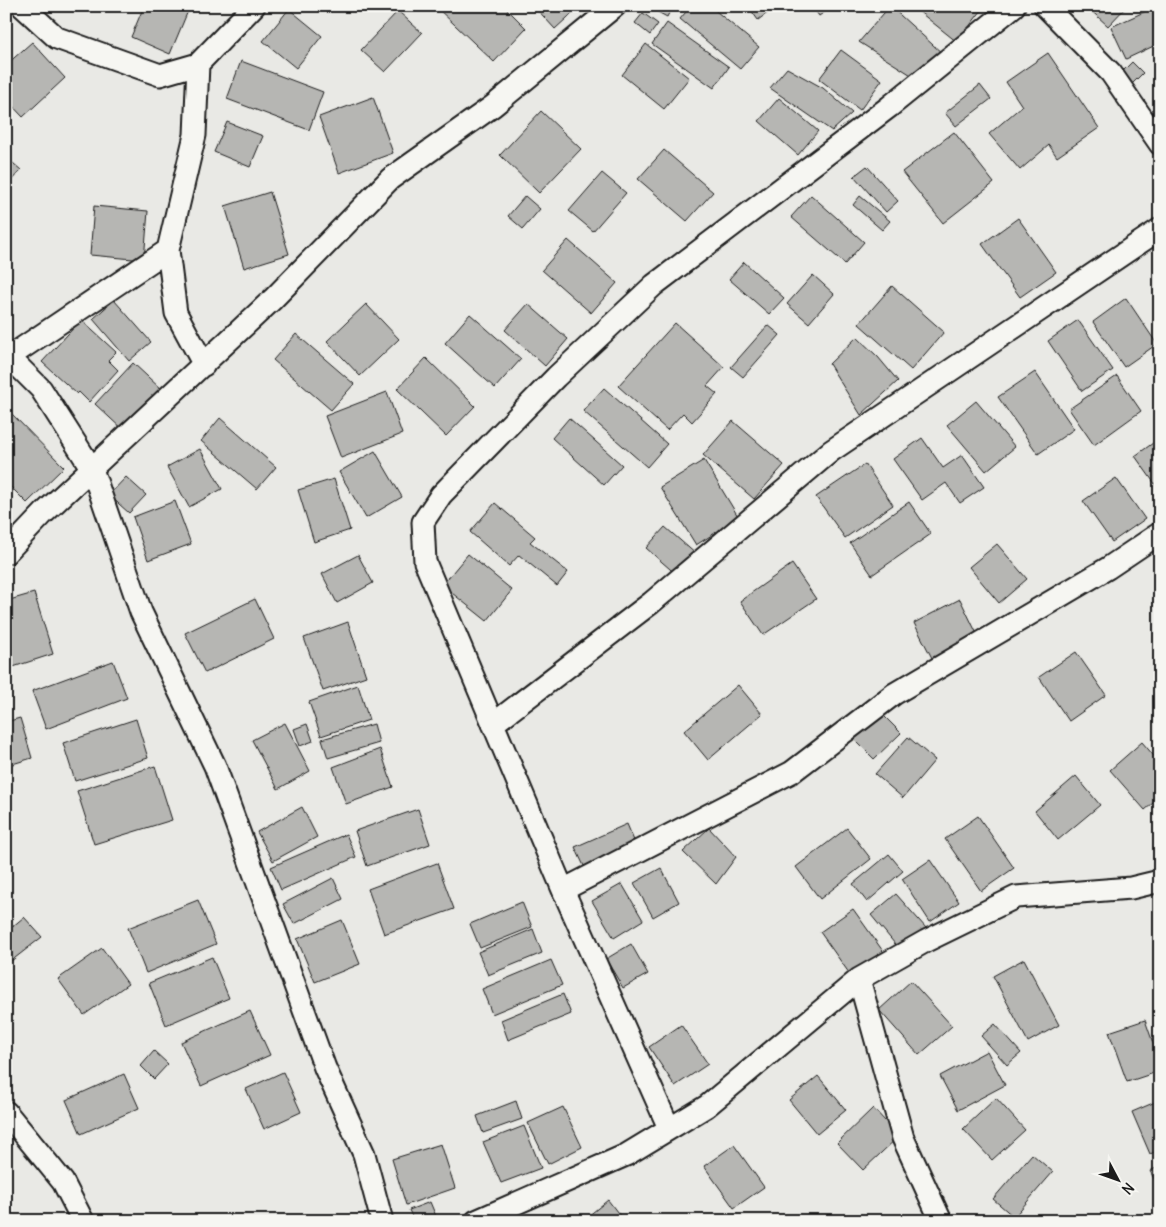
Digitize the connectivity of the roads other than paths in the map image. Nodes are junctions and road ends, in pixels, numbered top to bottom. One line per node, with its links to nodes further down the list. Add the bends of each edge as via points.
1 (22, 6): 6 (street, via 57,38 123,63 160,75)
2 (254, 6): 6 (street)
3 (614, 6): 11 (street, via 493,106 390,179)
4 (1014, 6): 15 (street, via 889,107 654,285 556,376 440,495 424,522 425,562)
5 (1046, 6): 7 (street, via 1111,73)
6 (198, 64): 9 (street, via 195,135)
7 (1160, 144)
8 (1160, 229): 15 (street, via 831,451 651,603)
9 (168, 250): 10 (street); 11 (street, via 176,313)
10 (8, 356): 12 (street, via 41,389)
11 (204, 365): 12 (street)
12 (92, 469): 14 (street); 22 (street, via 141,612 214,766 325,1068 364,1154)
13 (1160, 534): 17 (street, via 894,694 792,772)
14 (6, 553)
15 (493, 724): 17 (street)
16 (1160, 881): 18 (street, via 1131,888 1016,897 926,941)
17 (564, 890): 20 (street)
18 (859, 979): 20 (street, via 707,1106); 24 (street, via 904,1138)
19 (6, 1112): 21 (street, via 63,1182)
20 (669, 1128): 23 (street, via 626,1155)
21 (83, 1221)
22 (382, 1221)
23 (476, 1221)
24 (941, 1221)

